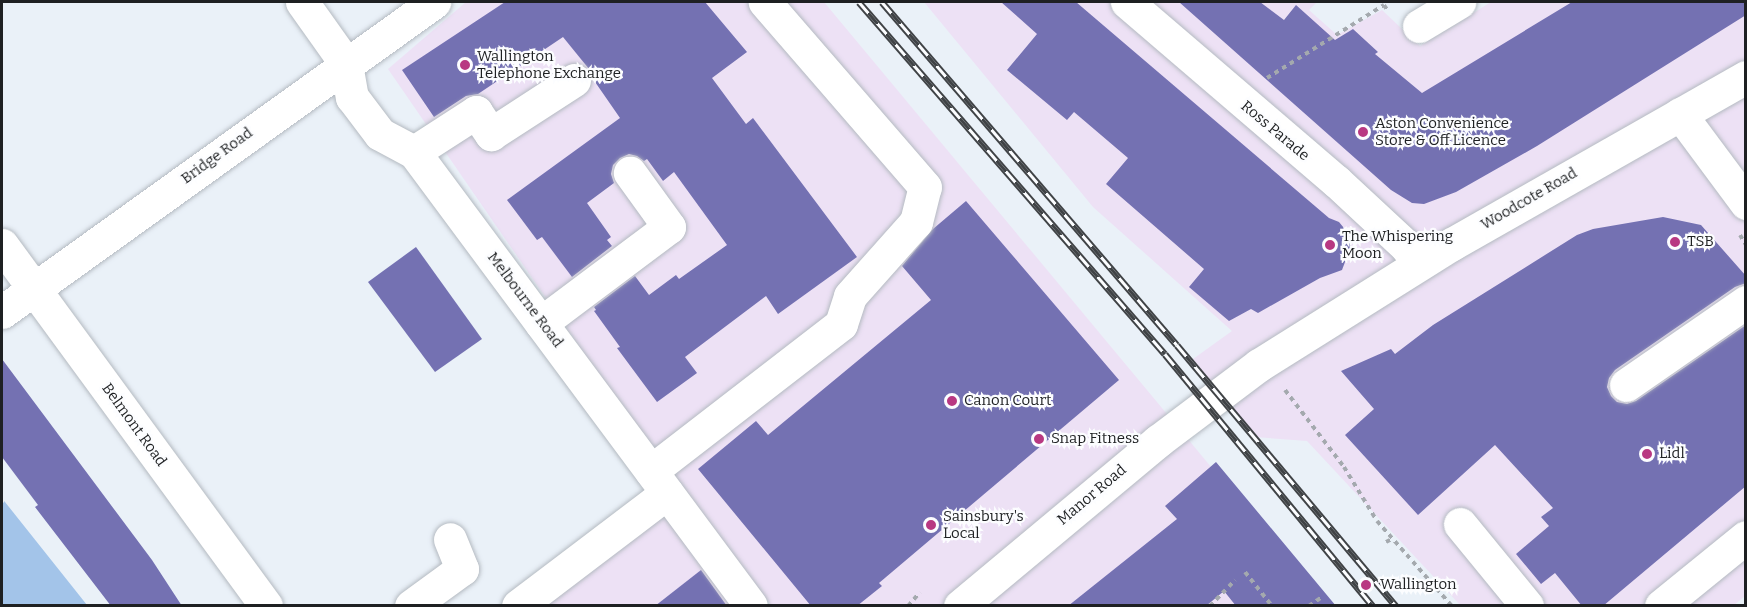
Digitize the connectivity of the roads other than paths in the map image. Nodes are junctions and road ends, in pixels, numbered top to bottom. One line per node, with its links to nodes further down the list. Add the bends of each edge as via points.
1 (302, 2): 7 (street, Melbourne Road)
2 (434, 2): 7 (street, Bridge Road)
3 (765, 2): 22 (street, via 925,187 916,222 850,296 841,324)
4 (1127, 2): 15 (street, Ross Parade, via 1336,181 1406,246)
5 (1459, 2): 6 (street)
6 (1405, 20)
7 (346, 64): 11 (street, Melbourne Road, via 352,97 380,134); 16 (street, Bridge Road)
8 (1746, 77): 10 (street, Woodcote Road)
9 (574, 80): 11 (street, via 491,134 476,112)
10 (1680, 114): 13 (street); 15 (street, Woodcote Road)
11 (412, 151): 19 (street, Melbourne Road)
12 (630, 173): 19 (street, via 669,226)
13 (1746, 203)
14 (2, 245): 16 (street, Belmont Road)
15 (1419, 264): 21 (street, Woodcote Road)
16 (34, 289): 18 (street, Bridge Road); 26 (street, Belmont Road)
17 (1746, 302): 20 (street)
18 (2, 312)
19 (541, 323): 22 (street, Melbourne Road)
20 (1626, 385)
21 (1226, 387): 30 (street, Manor Road)
22 (659, 482): 28 (street); 29 (street, Melbourne Road)
23 (1460, 524): 31 (street)
24 (1746, 537): 32 (street)
25 (450, 539): 27 (street, via 462,569)
26 (266, 606)
27 (411, 606)
28 (518, 606)
29 (751, 606)
30 (960, 606)
31 (1527, 606)
32 (1661, 606)

